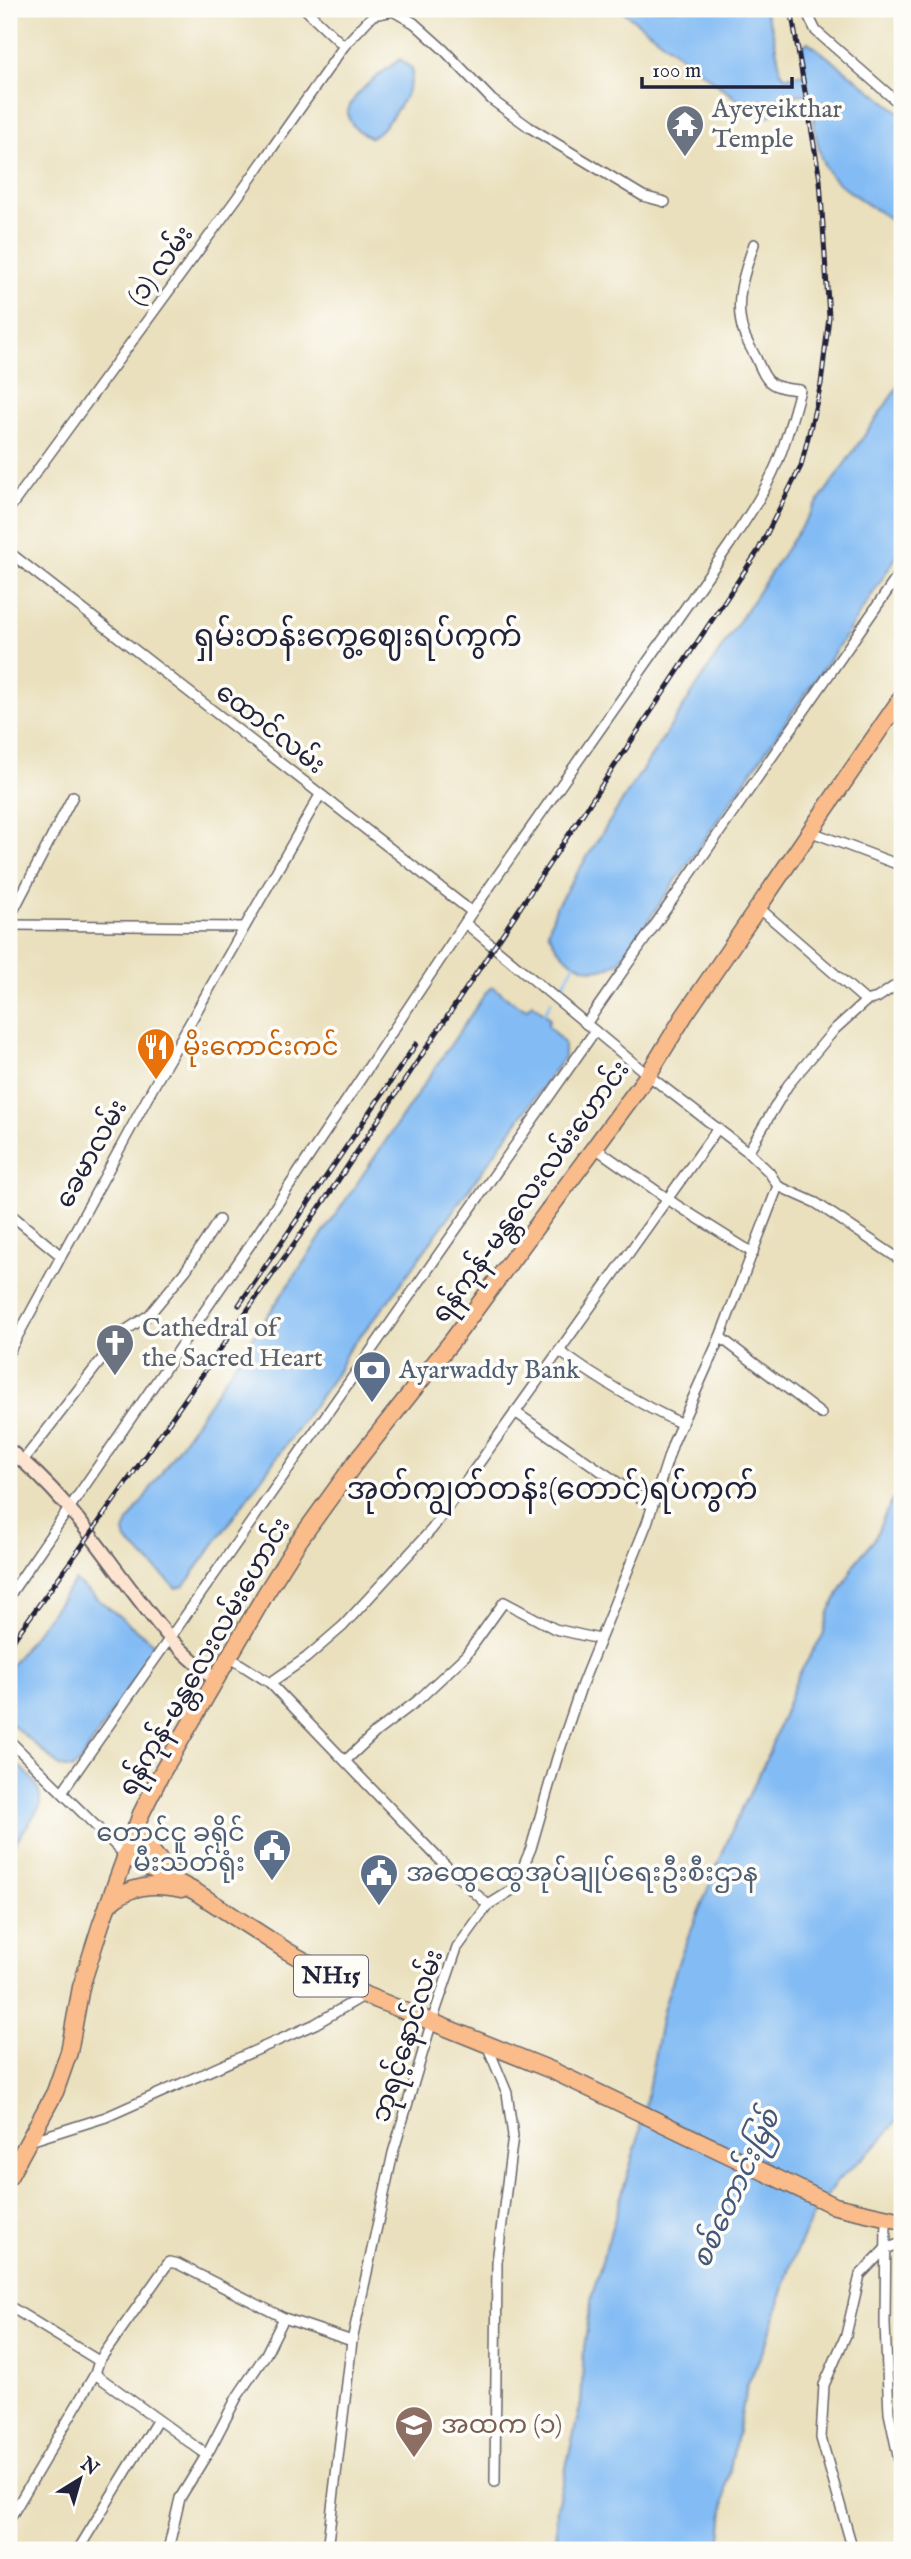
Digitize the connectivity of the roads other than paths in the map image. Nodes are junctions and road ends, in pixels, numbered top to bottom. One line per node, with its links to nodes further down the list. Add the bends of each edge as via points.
1 (305, 9): 3 (street)
2 (805, 9): 4 (street, via 816,31)
3 (344, 46): 5 (street, (၁) လမ်း, via 373,15 393,11 414,23 492,100 529,127 643,196); 7 (street, (၁) လမ်း)
4 (902, 106)
5 (665, 202)
6 (754, 244): 16 (street, via 738,304 743,334 765,379 800,390 776,465 730,544)
7 (9, 509)
8 (9, 552): 11 (street, ထောင်လမ်း)
9 (902, 569): 23 (street)
10 (902, 696): 13 (highway, ရန်ကုန်-မန္တလေးလမ်းဟောင်း)
11 (320, 795): 16 (street, ထောင်လမ်း); 20 (street, ခေမာလမ်း)
12 (73, 796): 17 (street)
13 (809, 831): 14 (street); 15 (highway, ရန်ကုန်-မန္တလေးလမ်းဟောင်း)
14 (902, 866)
15 (758, 907): 22 (street); 25 (highway, ရန်ကုန်-မန္တလေးလမ်းဟောင်း)
16 (472, 912): 18 (street)
17 (9, 919)
18 (465, 923): 23 (street); 44 (street)
19 (9, 925): 20 (street)
20 (244, 927): 34 (street, ခေမာလမ်း)
21 (902, 981): 22 (street)
22 (866, 1001): 28 (street, via 835,1029 788,1085)
23 (586, 1024): 24 (street)
24 (595, 1031): 25 (street); 47 (street)
25 (648, 1075): 26 (street); 27 (highway, ရန်ကုန်-မန္တလေးလမ်းဟောင်း)
26 (718, 1128): 28 (street); 30 (street)
27 (594, 1147): 30 (street); 49 (highway, ရန်ကုန်-မန္တလေးလမ်းဟောင်း, via 298,1542)
28 (748, 1152): 29 (street)
29 (778, 1186): 33 (street, ဘုရင့်နောင်လမ်း); 35 (street, via 816,1203)
30 (669, 1199): 33 (street); 37 (street)
31 (9, 1213): 34 (street)
32 (219, 1220): 43 (street, via 186,1270 149,1315 123,1332)
33 (754, 1253): 36 (street, ဘုရင့်နောင်လမ်း)
34 (60, 1255): 38 (street, ခေမာလမ်း)
35 (902, 1261)
36 (720, 1338): 40 (street); 41 (street, ဘုရင့်နောင်လမ်း)
37 (559, 1351): 39 (street); 41 (street, via 602,1383)
38 (9, 1352)
39 (515, 1412): 45 (street); 51 (street, via 432,1529 343,1626)
40 (821, 1414)
41 (682, 1424): 45 (street, ဘုရင့်နောင်လမ်း)
42 (9, 1450): 43 (street)
43 (22, 1462): 44 (street)
44 (69, 1506): 46 (street); 47 (street)
45 (652, 1506): 48 (street, ဘုရင့်နောင်လမ်း)
46 (9, 1596)
47 (169, 1637): 50 (street); 54 (street)
48 (599, 1639): 53 (street, via 555,1629 504,1602 467,1655); 58 (street, ဘုရင့်နောင်လမ်း, via 514,1889)
49 (229, 1657): 50 (highway, ရန်ကုန်-မန္တလေးလမ်းဟောင်း); 51 (street)
50 (216, 1681): 55 (highway, ရန်ကုန်-မန္တလေးလမ်းဟောင်း, via 161,1774)
51 (270, 1683): 53 (street)
52 (9, 1741): 54 (street)
53 (345, 1761): 58 (street)
54 (62, 1792): 56 (street)
55 (135, 1829): 56 (highway, ရန်ကုန်-မန္တလေးလမ်းဟောင်း); 57 (highway, via 170,1871)
56 (125, 1855): 57 (highway, NH15); 59 (highway, ရန်ကုန်-မန္တလေးလမ်းဟောင်း)
57 (195, 1892): 59 (highway, via 153,1885 134,1888); 60 (highway, NH15)
58 (488, 1905): 61 (street, ဘုရင့်နောင်လမ်း, via 457,1948)
59 (107, 1907): 63 (highway, ရန်ကုန်-မန္တလေးလမ်းဟောင်း, via 81,1987 69,2052)
60 (365, 1995): 61 (highway, NH15); 63 (street, via 315,2024 106,2117)
61 (432, 2021): 62 (highway, NH15); 70 (street, ဘုရင့်နောင်လမ်း, via 393,2153)
62 (486, 2042): 65 (highway, NH15, via 835,2206); 76 (street, via 507,2093 513,2136 497,2262)
63 (30, 2141): 64 (highway, ရန်ကုန်-မန္တလေးလမ်းဟောင်း)
64 (10, 2172)
65 (894, 2219): 67 (street)
66 (902, 2242): 67 (street)
67 (885, 2249): 75 (street, via 889,2413); 81 (street, via 860,2275 846,2335 824,2385 821,2438)
68 (9, 2306): 71 (street)
69 (284, 2318): 70 (street); 71 (street, via 169,2262); 74 (street)
70 (352, 2341): 80 (street, ဘုရင့်နောင်လမ်း)
71 (99, 2361): 72 (street)
72 (95, 2374): 73 (street); 77 (street)
73 (158, 2421): 74 (street); 78 (street)
74 (206, 2455): 79 (street, via 180,2498)
75 (902, 2474)
76 (495, 2482)
77 (9, 2520)
78 (78, 2550)
79 (168, 2550)
80 (327, 2550)
81 (853, 2550)

